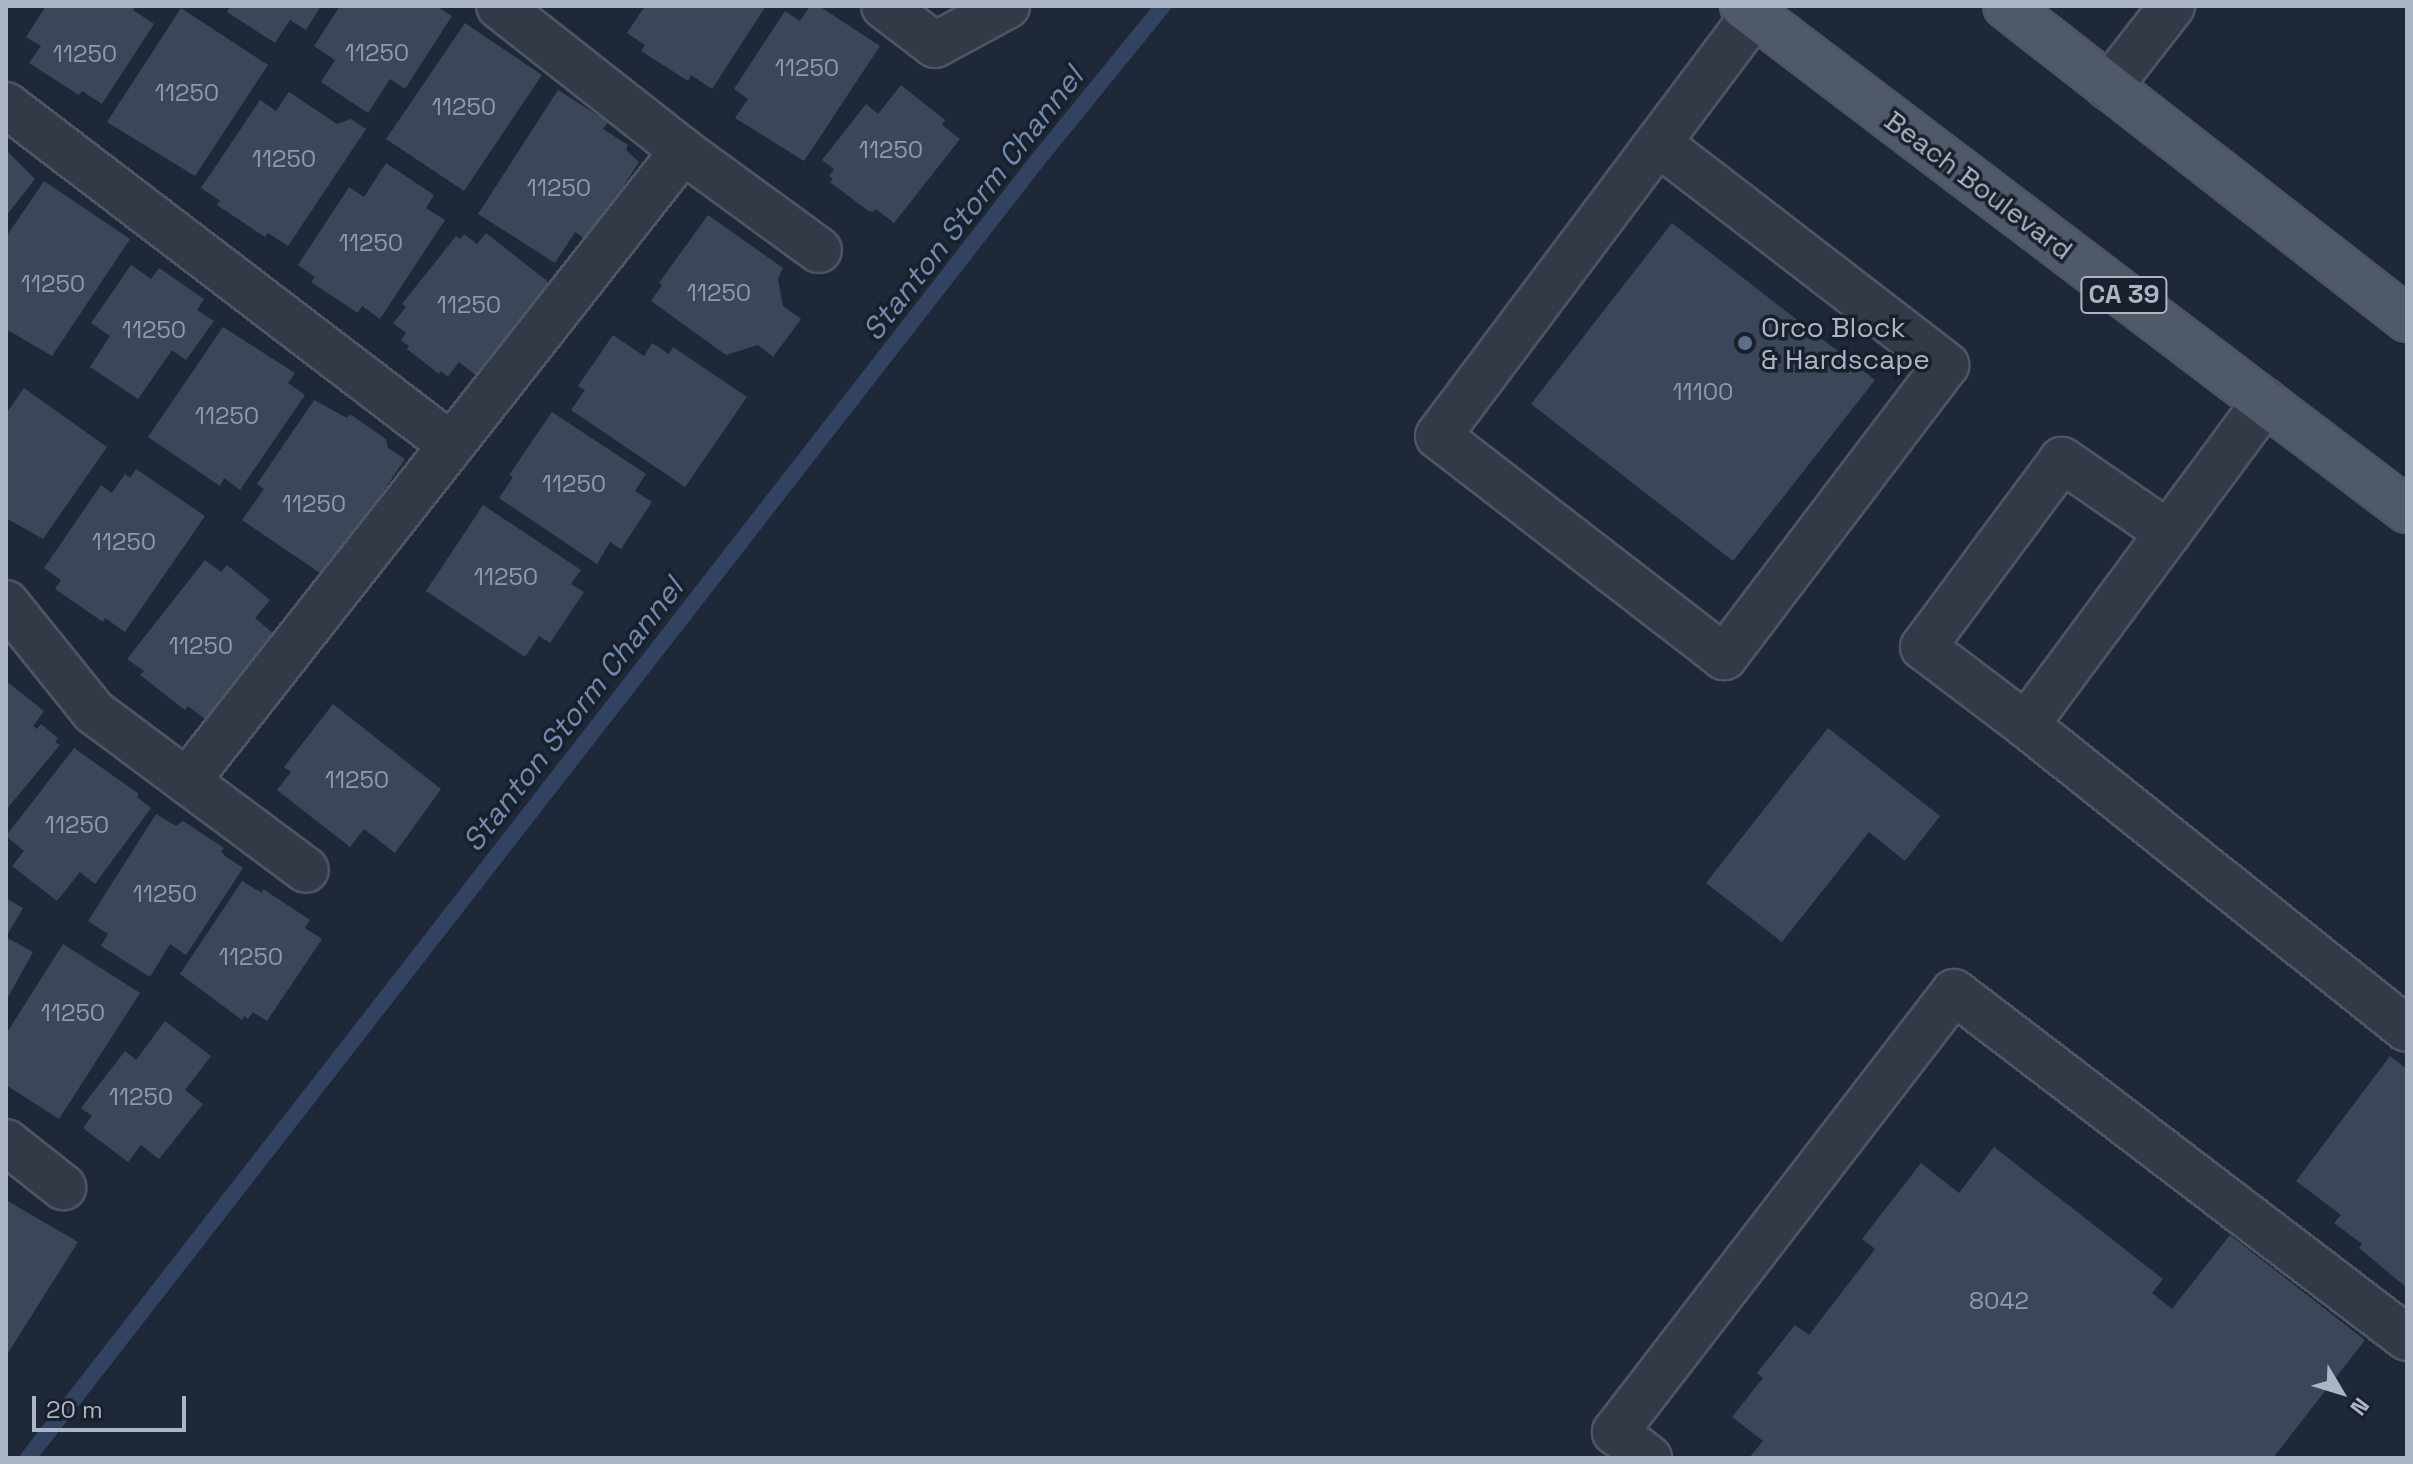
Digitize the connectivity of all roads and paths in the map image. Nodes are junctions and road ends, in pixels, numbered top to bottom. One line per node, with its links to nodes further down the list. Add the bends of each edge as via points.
1 (499, 6): 10 (lane)
2 (884, 6): 3 (lane, via 935,45)
3 (1007, 6)
4 (2006, 6): 7 (main road)
5 (2172, 6): 7 (lane)
6 (1748, 10): 9 (lane); 13 (main road, Beach Boulevard / CA 39)
7 (2109, 87): 12 (main road)
8 (6, 105): 14 (lane)
9 (1658, 143): 9 (lane, via 1438,436 1724,657 1946,365)
10 (683, 151): 11 (lane); 14 (lane)
11 (819, 250)
12 (2407, 319)
13 (2265, 402): 15 (main road, Beach Boulevard / CA 39); 16 (lane)
14 (451, 445): 19 (lane)
15 (2407, 510)
16 (2168, 533): 18 (lane); 18 (lane, via 2062,460 1923,647)
17 (6, 603): 19 (lane, via 94,712)
18 (2026, 725): 21 (lane)
19 (187, 781): 20 (lane)
20 (306, 870)
21 (2407, 1029)
22 (6, 1142): 23 (lane)
23 (63, 1187)
24 (2407, 1338): 25 (lane, via 1954,992 1615,1432)
25 (1649, 1458)

